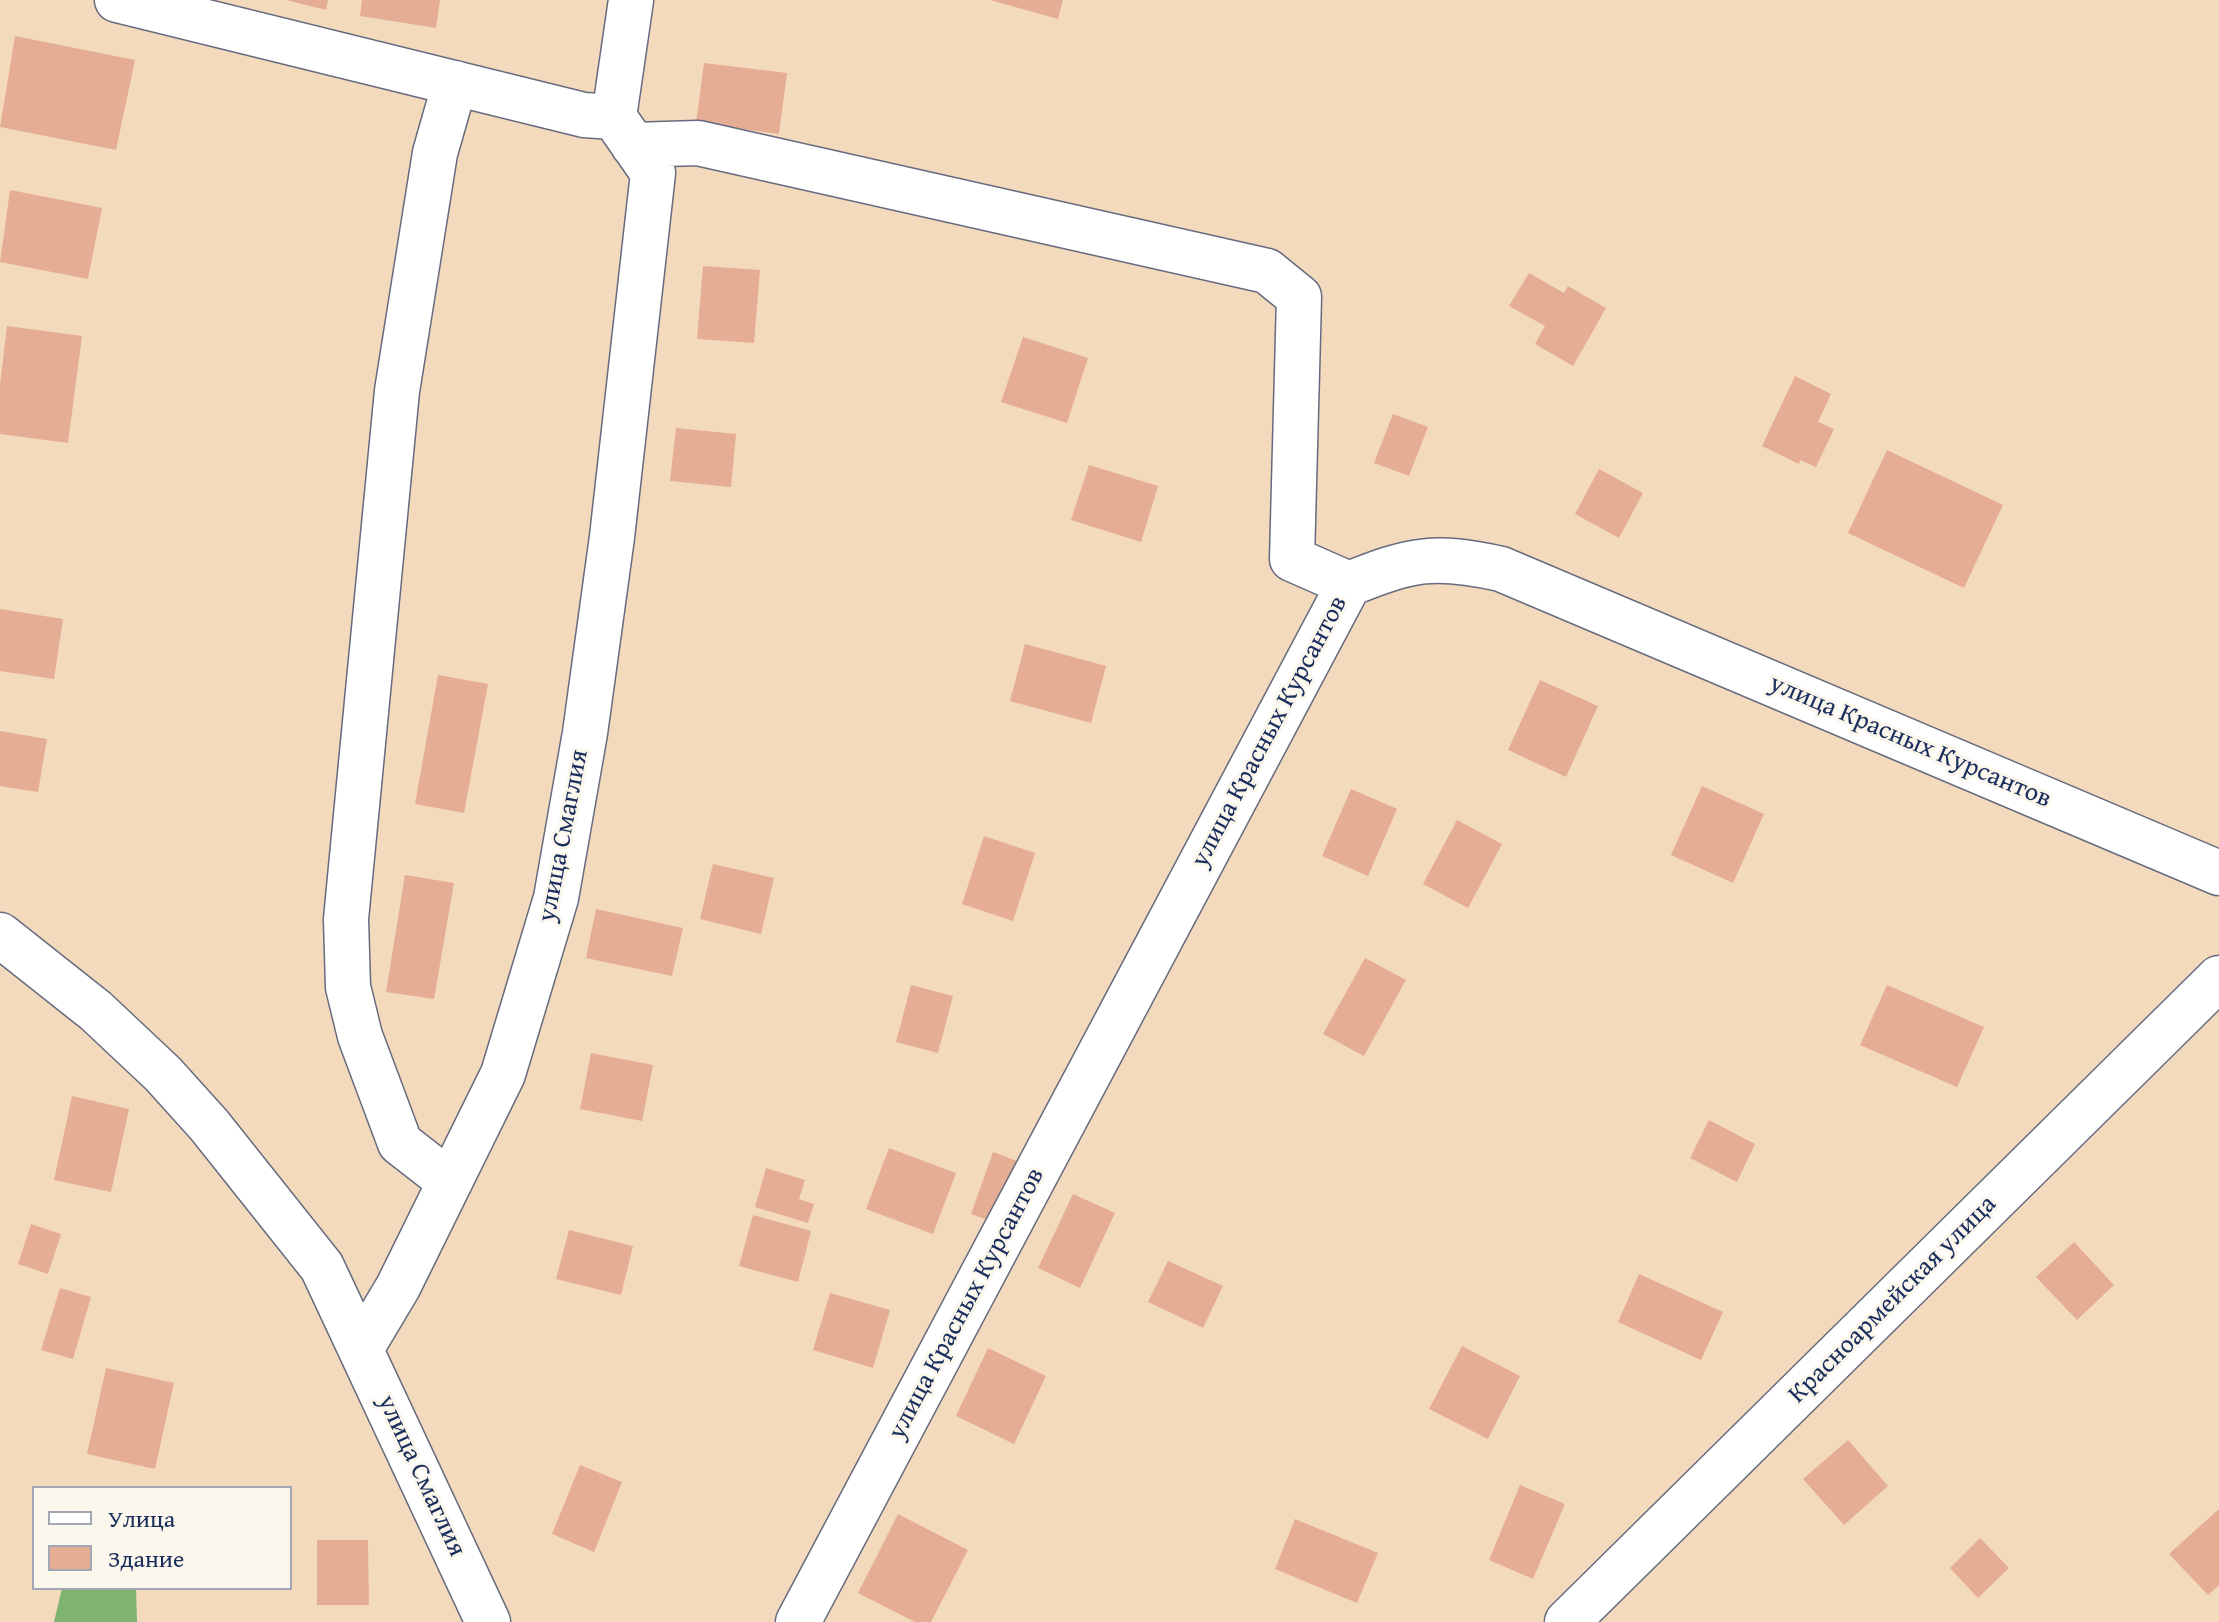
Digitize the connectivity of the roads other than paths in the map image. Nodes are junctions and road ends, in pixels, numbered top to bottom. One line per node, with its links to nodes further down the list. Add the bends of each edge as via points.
1 (117, 0): 3 (street)
2 (631, 0): 4 (street)
3 (455, 83): 4 (street, via 584,115); 9 (street, via 435,153 397,391 346,919 348,987 360,1036 400,1143)
4 (624, 131): 5 (street, via 698,143 1267,271 1299,297 1292,559); 9 (street, улица Смаглия, via 653,173 585,733 556,898 503,1074)
5 (1349, 584): 6 (street, улица Красных Курсантов, via 1402,563 1457,559 1501,569); 12 (street, улица Красных Курсантов)
6 (2219, 873)
7 (0, 935): 10 (street, via 96,1011 200,1115 322,1267)
8 (2219, 978): 13 (street, Красноармейская улица)
9 (450, 1182): 10 (street, улица Смаглия)
10 (361, 1349): 11 (street, улица Смаглия)
11 (488, 1622)
12 (798, 1622)
13 (1567, 1622)

